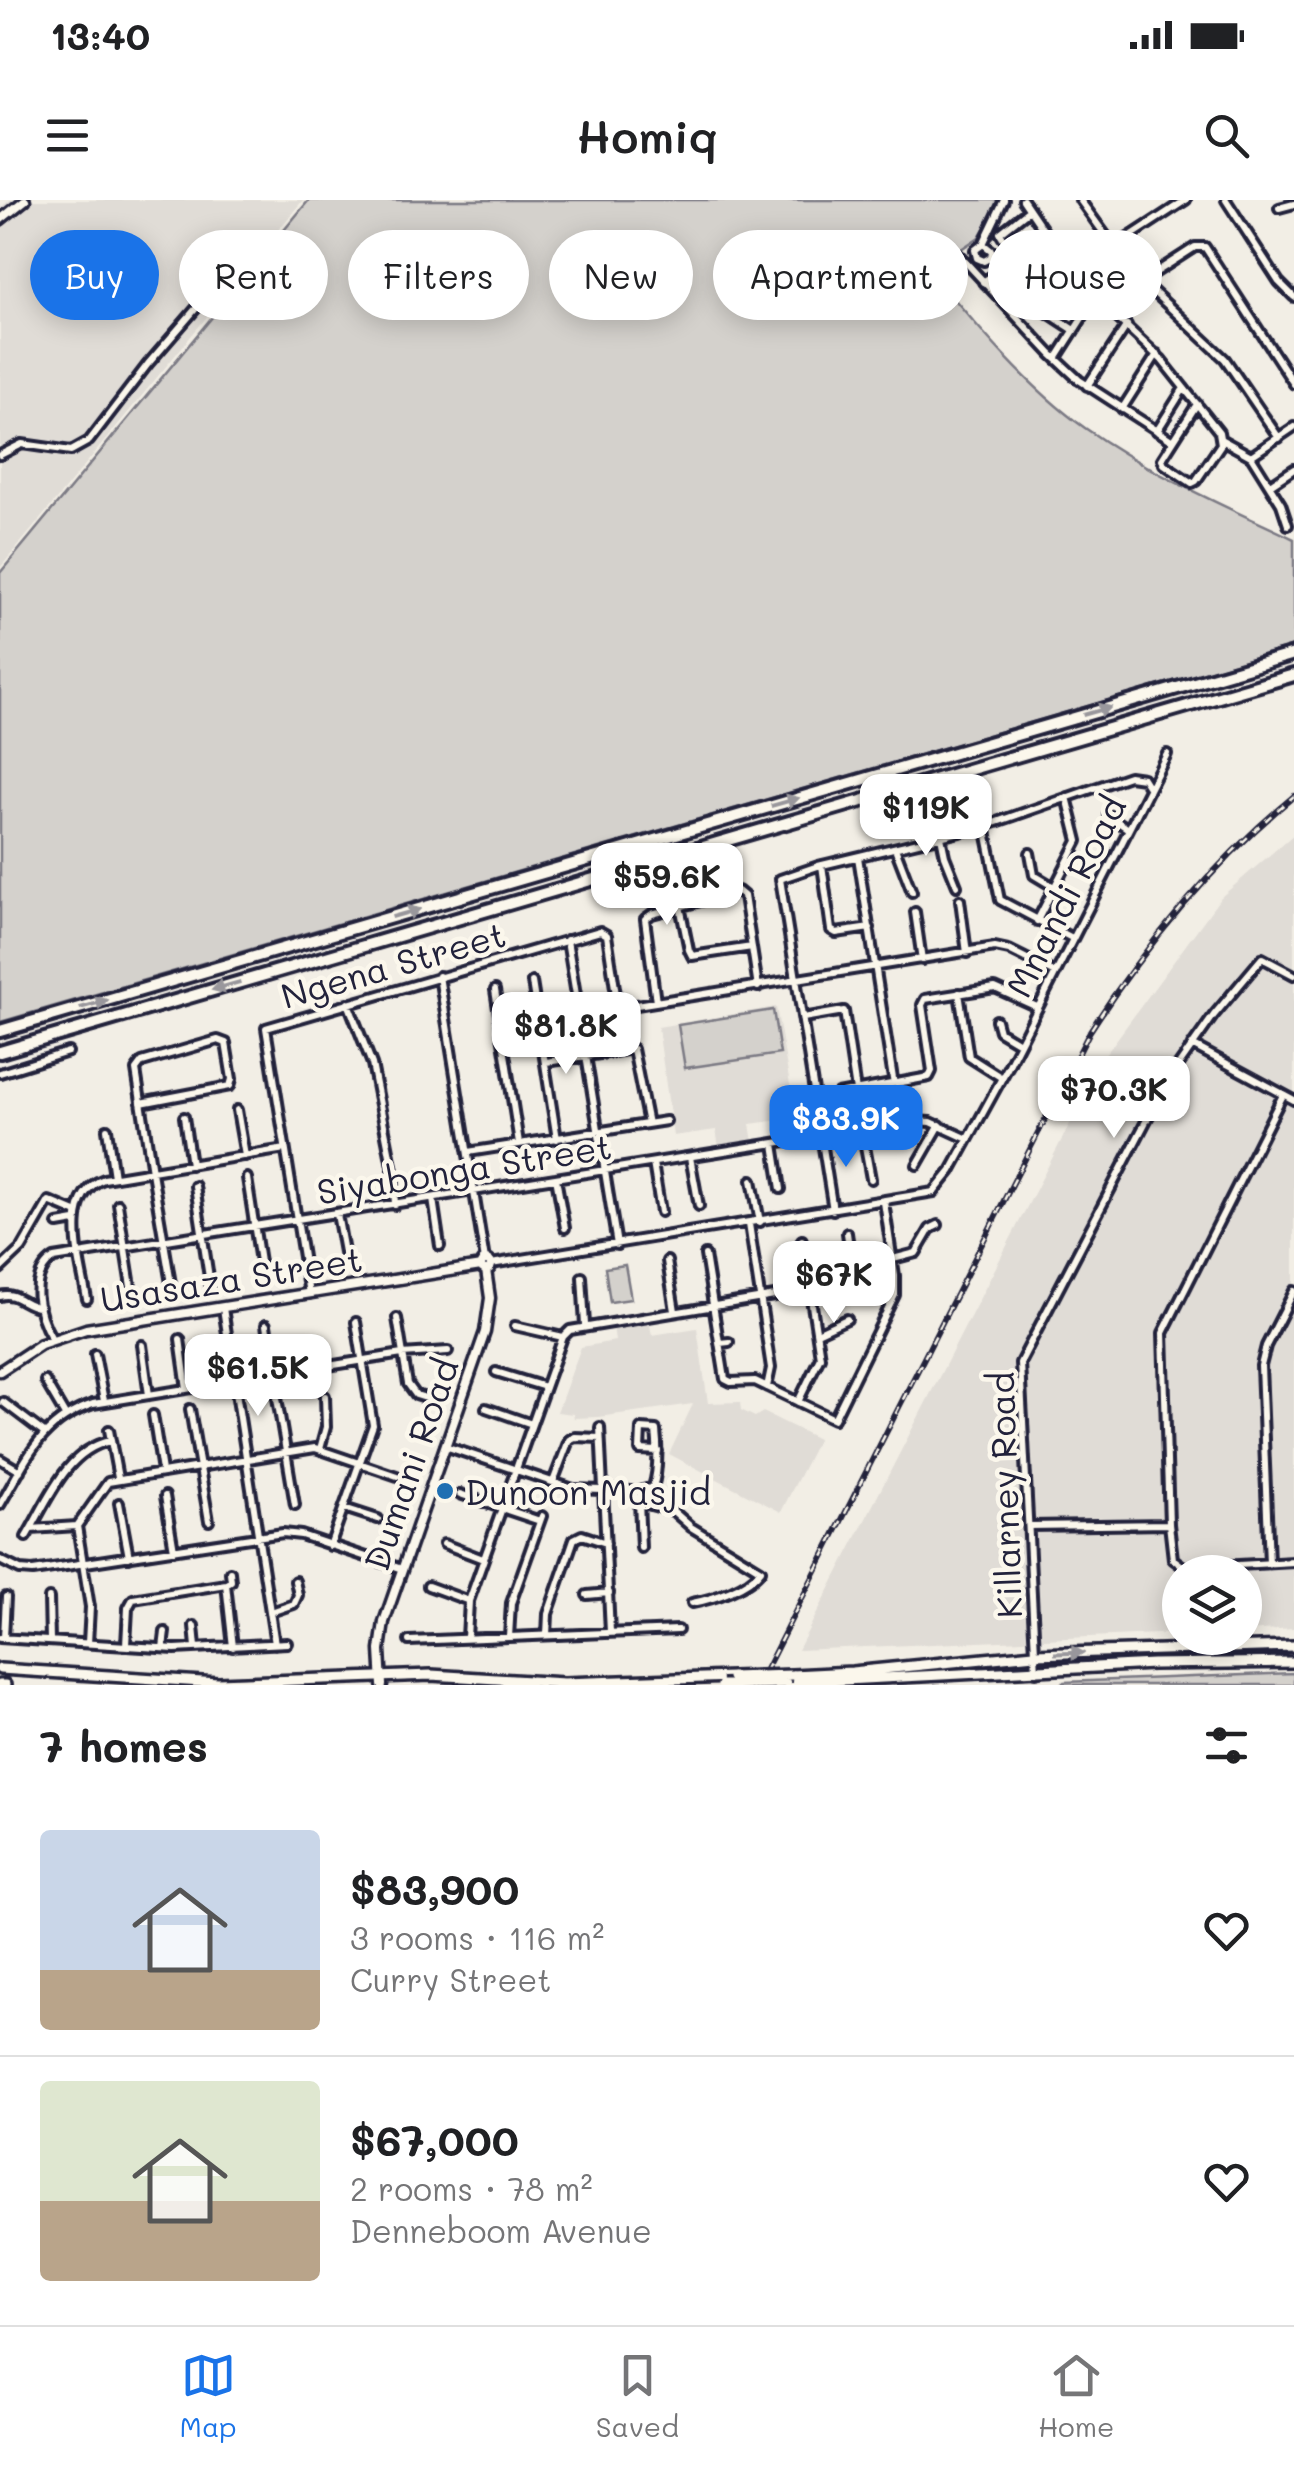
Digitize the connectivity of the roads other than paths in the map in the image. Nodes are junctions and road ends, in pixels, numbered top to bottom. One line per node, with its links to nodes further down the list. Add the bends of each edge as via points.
1 (25, 200): 11 (street)
2 (1004, 200): 16 (street)
3 (1023, 200): 10 (street)
4 (1186, 200): 7 (street)
5 (1226, 200): 23 (street)
6 (1082, 201): 14 (street)
7 (1176, 203): 15 (street)
8 (1294, 204): 9 (street)
9 (1279, 208)
10 (1030, 210): 12 (street); 13 (street)
11 (0, 220)
12 (1004, 230)
13 (1043, 230)
14 (1102, 230)
15 (1139, 230)
16 (983, 244): 17 (street); 18 (street, via 975,256)
17 (988, 246)
18 (988, 258)
19 (968, 265): 22 (street)
20 (1162, 268): 33 (street, via 1195,247 1205,248)
21 (988, 279): 22 (street)
22 (983, 282): 32 (street)
23 (1294, 296)
24 (1162, 302): 41 (street, via 1225,360)
25 (186, 320): 43 (street, via 88,440 71,451 22,444)
26 (1059, 320): 30 (street)
27 (1081, 320): 30 (street)
28 (1122, 320): 29 (street)
29 (1128, 325): 31 (street); 34 (street)
30 (1074, 330): 32 (street)
31 (1157, 354): 35 (street); 37 (street)
32 (1056, 359): 34 (street)
33 (1294, 384)
34 (1087, 386): 37 (street)
35 (1184, 388): 36 (street); 39 (street)
36 (1197, 404): 40 (street); 42 (street)
37 (1122, 409): 39 (street)
38 (1294, 427): 41 (street)
39 (1158, 431): 42 (street)
40 (1222, 438): 42 (street, via 1192,483 1162,462); 44 (street)
41 (1279, 438): 44 (street)
42 (1173, 442)
43 (0, 456)
44 (1251, 456): 46 (street)
45 (1294, 469): 46 (street)
46 (1270, 486): 47 (street)
47 (1288, 525)
48 (1294, 654): 92 (highway, one-way to 48)
49 (1294, 675): 95 (highway, one-way to 95)
50 (1167, 754): 51 (street, Mnandi Road)
51 (1148, 788): 52 (street, via 1142,778 1129,776); 55 (street, Mnandi Road)
52 (1067, 797): 54 (street); 62 (street, via 1078,841)
53 (1108, 815): 55 (street)
54 (985, 826): 56 (street); 67 (street, via 1000,900)
55 (1127, 828): 69 (street, Mnandi Road)
56 (941, 836): 57 (street); 61 (street)
57 (895, 848): 59 (street); 63 (street)
58 (1030, 853): 62 (street, via 1034,875)
59 (858, 857): 60 (street); 68 (street)
60 (822, 865): 68 (street, via 831,930); 78 (street, via 780,879)
61 (957, 886)
62 (1054, 886): 67 (street)
63 (912, 892)
64 (960, 900): 72 (street)
65 (680, 906): 71 (street, via 692,956); 71 (street, via 740,891); 84 (street, via 643,922)
66 (916, 912): 73 (street)
67 (1037, 921): 69 (street)
68 (870, 928): 74 (street)
69 (1072, 938): 75 (street, Mnandi Road)
70 (567, 940): 77 (street, Ngena Street); 86 (street, Ngena Street, via 607,934); 87 (street)
71 (752, 947): 80 (street)
72 (967, 952): 73 (street); 75 (street, via 1004,948)
73 (922, 960): 74 (street)
74 (875, 966): 78 (street); 101 (street)
75 (1055, 973): 85 (street, Mnandi Road)
76 (1294, 975): 94 (street, Killarney Road, via 1262,958)
77 (439, 976): 83 (street, Ngena Street); 124 (street, Dumani Road)
78 (797, 980): 80 (street); 88 (street)
79 (532, 982): 89 (street)
80 (758, 987): 84 (street)
81 (495, 990): 91 (street)
82 (959, 993): 85 (street, via 997,988); 100 (street, via 970,1058); 101 (street, via 923,1000 931,1074)
83 (348, 1003): 123 (street, Ngena Street, via 266,1028); 143 (street, via 368,1047)
84 (656, 1003): 86 (street)
85 (1037, 1007): 93 (street, Mnandi Road)
86 (618, 1008): 87 (street)
87 (580, 1014): 89 (street); 97 (street)
88 (803, 1018): 104 (street, via 848,1008); 118 (street)
89 (539, 1020): 91 (street); 98 (street)
90 (996, 1020): 93 (street, via 999,1031)
91 (501, 1027): 121 (street)
92 (0, 1031)
93 (1020, 1043): 100 (street, Mnandi Road)
94 (1192, 1045): 106 (street); 258 (street, Killarney Road, via 1153,1105 1020,1363)
95 (0, 1052)
96 (68, 1052): 99 (street)
97 (586, 1054): 98 (street); 102 (street, via 636,1046); 117 (street)
98 (546, 1062): 119 (street)
99 (0, 1073)
100 (1002, 1078): 120 (street, Mnandi Road)
101 (895, 1084): 104 (street); 112 (street)
102 (642, 1085): 103 (street); 113 (street)
103 (631, 1086)
104 (856, 1090): 105 (street)
105 (838, 1094)
106 (1283, 1095): 107 (street); 256 (street, via 1163,1332)
107 (1294, 1100)
108 (141, 1103): 108 (street, via 232,1085 224,1040 140,1063); 131 (street)
109 (237, 1110): 125 (street)
110 (184, 1116): 128 (street)
111 (666, 1121): 113 (street)
112 (900, 1123): 114 (street, Siyabonga Street); 116 (street, Siyabonga Street)
113 (648, 1124): 117 (street)
114 (940, 1125): 120 (street, Siyabonga Street); 129 (street)
115 (107, 1129): 132 (street)
116 (862, 1130): 118 (street, Siyabonga Street); 135 (street)
117 (598, 1132): 119 (street); 130 (street)
118 (822, 1136): 122 (street, Siyabonga Street); 145 (street)
119 (556, 1139): 121 (street)
120 (968, 1139): 141 (street, Mnandi Road, via 934,1192)
121 (519, 1144): 124 (street)
122 (774, 1144): 126 (street, Siyabonga Street); 138 (street)
123 (285, 1149): 125 (street); 149 (street, Ngena Street)
124 (468, 1152): 139 (street, Dumani Road)
125 (245, 1156): 128 (street)
126 (690, 1157): 127 (street, Siyabonga Street); 144 (street)
127 (653, 1163): 130 (street, Siyabonga Street); 146 (street)
128 (191, 1165): 131 (street)
129 (916, 1166)
130 (604, 1170): 134 (street, Siyabonga Street); 160 (street)
131 (152, 1171): 132 (street); 159 (street)
132 (114, 1177): 148 (street, via 91,1186)
133 (247, 1178): 154 (street)
134 (556, 1178): 139 (street, Siyabonga Street); 155 (street)
135 (870, 1179)
136 (752, 1180): 150 (street)
137 (195, 1186): 157 (street)
138 (781, 1189)
139 (474, 1192): 140 (street, Siyabonga Street); 168 (street, Dumani Road)
140 (433, 1199): 143 (street, Siyabonga Street); 161 (street)
141 (884, 1202): 145 (street, Mnandi Road); 165 (street)
142 (118, 1204): 162 (street)
143 (395, 1205): 147 (street, Siyabonga Street)
144 (699, 1206)
145 (834, 1210): 150 (street, Mnandi Road)
146 (661, 1212)
147 (337, 1214): 149 (street, Siyabonga Street); 166 (street)
148 (75, 1217): 151 (street); 163 (street); 169 (street, via 49,1201 22,1248)
149 (296, 1220): 154 (street, Siyabonga Street); 180 (street, Ngena Street)
150 (760, 1222): 152 (street, Mnandi Road)
151 (58, 1224)
152 (750, 1224): 160 (street, Mnandi Road); 181 (street)
153 (938, 1225): 165 (street, via 916,1254)
154 (255, 1226): 157 (street, Siyabonga Street); 170 (street)
155 (565, 1228)
156 (847, 1232): 173 (street)
157 (202, 1235): 159 (street, Siyabonga Street); 174 (street)
158 (802, 1240): 175 (street)
159 (163, 1241): 162 (street, Siyabonga Street); 176 (street)
160 (617, 1245): 168 (street, Mnandi Road)
161 (440, 1246)
162 (126, 1247): 163 (street, Siyabonga Street); 179 (street)
163 (80, 1254): 182 (street); 184 (street, Siyabonga Street, via 54,1258 42,1269)
164 (706, 1255): 183 (street)
165 (892, 1259): 171 (street)
166 (346, 1262)
167 (668, 1262): 186 (street)
168 (486, 1265): 180 (street, Usasaza Street); 231 (street, Dumani Road, via 485,1332)
169 (0, 1269)
170 (262, 1275)
171 (895, 1276): 173 (street); 223 (street, via 893,1300)
172 (582, 1277): 191 (street)
173 (854, 1282): 175 (street)
174 (210, 1284)
175 (808, 1288): 181 (street); 193 (street)
176 (172, 1289)
177 (3, 1291): 184 (street)
178 (1294, 1291): 271 (street, via 1261,1366)
179 (132, 1292)
180 (308, 1294): 185 (street, Usasaza Street)
181 (760, 1296): 183 (street); 209 (street)
182 (86, 1299)
183 (713, 1304): 186 (street); 198 (street)
184 (40, 1307): 195 (street)
185 (223, 1308): 195 (street, Usasaza Street); 208 (street)
186 (675, 1311): 191 (street)
187 (397, 1318): 202 (street)
188 (847, 1319): 193 (street)
189 (356, 1322): 203 (street)
190 (266, 1325): 206 (street)
191 (585, 1325): 194 (street)
192 (515, 1326): 194 (street)
193 (817, 1333): 218 (street, via 819,1362)
194 (562, 1337): 210 (street)
195 (52, 1339): 204 (street, Usasaza Street)
196 (180, 1339): 211 (street)
197 (730, 1342): 198 (street)
198 (720, 1343): 209 (street, via 728,1381)
199 (142, 1345): 212 (street)
200 (448, 1351): 202 (street)
201 (95, 1354): 216 (street)
202 (402, 1354): 203 (street); 215 (street, via 410,1388)
203 (363, 1360): 206 (street); 237 (street, via 373,1420)
204 (0, 1371)
205 (496, 1372): 210 (street)
206 (274, 1375): 208 (street)
207 (45, 1381): 221 (street)
208 (235, 1381): 211 (street); 235 (street)
209 (768, 1386): 218 (street)
210 (545, 1387): 224 (street)
211 (187, 1389): 212 (street)
212 (149, 1395): 216 (street)
213 (325, 1396): 232 (street)
214 (277, 1398): 234 (street)
215 (429, 1399)
216 (104, 1401): 221 (street)
217 (3, 1402): 228 (street)
218 (798, 1402): 223 (street)
219 (486, 1408): 224 (street)
220 (190, 1409): 238 (street)
221 (65, 1415): 228 (street)
222 (154, 1415): 241 (street)
223 (834, 1419): 226 (street)
224 (532, 1424): 239 (street)
225 (600, 1427): 229 (street)
226 (836, 1428)
227 (109, 1430): 230 (street)
228 (44, 1433): 240 (street)
229 (600, 1438): 244 (street, via 569,1440); 245 (street)
230 (110, 1441): 243 (street); 259 (street, via 70,1464)
231 (445, 1446): 239 (street); 273 (street, Dumani Road)
232 (320, 1449): 234 (street); 237 (street)
233 (658, 1451): 247 (street, via 654,1486)
234 (286, 1452): 235 (street); 251 (street)
235 (245, 1458): 238 (street); 261 (street)
236 (0, 1459): 240 (street)
237 (360, 1463): 242 (street); 252 (street)
238 (200, 1466): 241 (street); 255 (street)
239 (516, 1470): 244 (street); 253 (street)
240 (20, 1471): 250 (street)
241 (162, 1471): 243 (street)
242 (397, 1476)
243 (118, 1478): 257 (street, via 101,1487)
244 (553, 1482): 245 (street)
245 (602, 1492): 247 (street); 263 (street)
246 (460, 1494): 253 (street)
247 (634, 1494): 265 (street); 283 (street, via 673,1511 762,1572)
248 (164, 1496): 266 (street)
249 (120, 1504): 267 (street)
250 (0, 1505)
251 (294, 1505)
252 (344, 1508): 254 (street); 264 (street)
253 (503, 1508): 268 (street); 290 (street, via 541,1519 511,1603)
254 (378, 1518)
255 (209, 1521)
256 (1168, 1524): 258 (street); 271 (street, via 1180,1567)
257 (77, 1526): 259 (street); 272 (street)
258 (1029, 1526): 303 (street, Killarney Road)
259 (31, 1528): 260 (street)
260 (26, 1537)
261 (258, 1537): 264 (street, via 292,1534); 266 (street); 284 (street)
262 (444, 1544): 268 (street)
263 (606, 1544): 278 (street); 289 (street, via 574,1539)
264 (330, 1546): 273 (street)
265 (641, 1548)
266 (174, 1550): 267 (street)
267 (128, 1557): 272 (street)
268 (483, 1559): 282 (street)
269 (0, 1560): 272 (street, via 26,1571)
270 (1294, 1562): 271 (street)
271 (1269, 1563)
272 (83, 1564): 295 (street)
273 (402, 1569): 308 (street, Dumani Road, via 382,1630)
274 (230, 1572): 276 (street)
275 (295, 1581): 284 (street, via 294,1604)
276 (226, 1584): 298 (street, via 133,1599); 300 (street)
277 (428, 1586): 282 (street)
278 (608, 1593): 279 (street); 288 (street)
279 (587, 1594)
280 (6, 1597): 291 (street)
281 (49, 1598): 293 (street)
282 (469, 1601): 292 (street)
283 (692, 1603)
284 (271, 1612): 297 (street)
285 (194, 1626): 302 (street)
286 (678, 1630): 288 (street)
287 (165, 1632): 301 (street)
288 (610, 1632): 289 (street)
289 (547, 1635): 290 (street)
290 (509, 1637): 292 (street)
291 (2, 1638): 293 (street)
292 (466, 1638): 294 (street)
293 (50, 1640): 295 (street)
294 (409, 1641)
295 (88, 1643): 298 (street)
296 (288, 1643): 297 (street)
297 (275, 1644): 300 (street)
298 (126, 1645): 301 (street)
299 (1294, 1646): 303 (main road, one-way to 299)
300 (233, 1647): 302 (street)
301 (163, 1648): 302 (street)
302 (196, 1648)
303 (1034, 1654): 306 (street, Killarney Road); 307 (main road)
304 (1294, 1662): 306 (main road)
305 (0, 1669): 308 (main road, via 218,1683)
306 (1036, 1672): 307 (main road)
307 (789, 1678): 308 (main road, bridge); 309 (main road, bridge)
308 (382, 1681)
309 (722, 1685)

